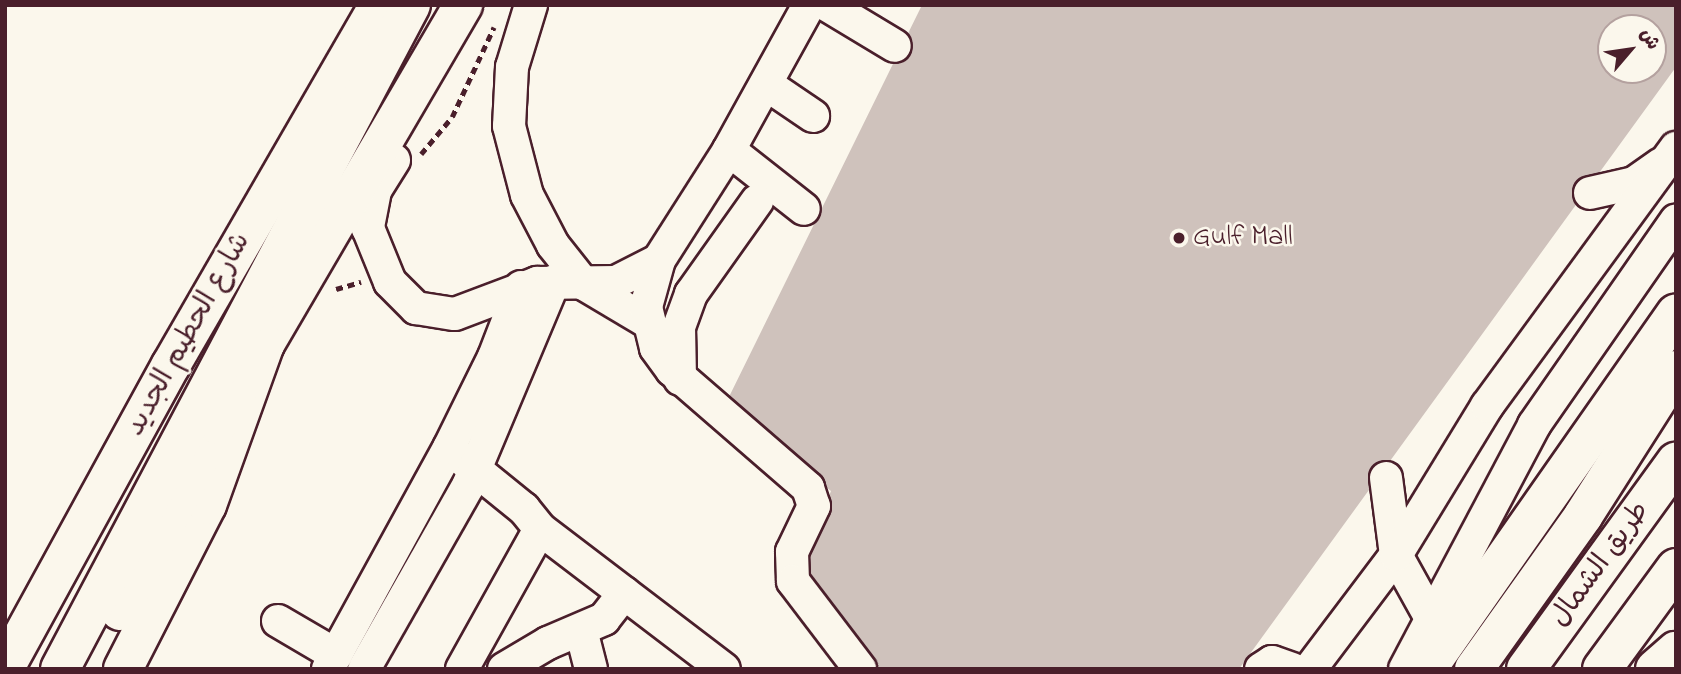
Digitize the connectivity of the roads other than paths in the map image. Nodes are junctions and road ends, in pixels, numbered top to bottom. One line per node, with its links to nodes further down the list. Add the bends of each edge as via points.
1 (379, 5): 38 (main road, شارع الحطيم الجديد, via 171,365)
2 (411, 5): 39 (main road)
3 (463, 5): 9 (main road)
4 (531, 5): 18 (lane, via 512,67 509,126 527,195)
5 (809, 5): 8 (lane)
6 (827, 5): 7 (lane)
7 (895, 46)
8 (766, 84): 10 (lane); 12 (lane)
9 (407, 100): 19 (lane, via 401,146 370,208 368,228 382,267 400,297 435,314 455,314); 22 (main road)
10 (813, 116)
11 (1676, 147): 13 (lane, via 1634,183); 30 (lane, via 1471,430)
12 (729, 150): 15 (lane); 17 (lane)
13 (1590, 193)
14 (757, 201): 24 (lane, via 687,302 677,344)
15 (804, 209)
16 (1676, 221): 33 (lane, via 1534,425)
17 (659, 260): 18 (lane, via 624,279); 21 (lane, via 647,290)
18 (569, 283): 19 (lane); 21 (lane); 27 (lane)
19 (521, 287): 25 (lane, via 494,357)
20 (1676, 313): 52 (main road)
21 (648, 322): 24 (lane, via 656,348)
22 (265, 344): 40 (main road, via 217,425); 41 (main road, via 207,505)
23 (1676, 370): 53 (main road, via 1583,516)
24 (680, 379): 47 (lane, via 808,488 814,506 792,552 793,582)
25 (444, 457): 27 (lane); 37 (lane)
26 (1676, 462): 54 (main road, طريق الشمال)
27 (471, 477): 29 (lane); 42 (lane)
28 (1386, 478): 30 (lane)
29 (540, 529): 32 (lane); 43 (lane)
30 (1396, 555): 33 (lane); 50 (lane)
31 (1676, 568): 55 (main road)
32 (624, 593): 35 (lane, via 611,614); 46 (lane)
33 (1432, 620): 51 (lane)
34 (278, 621): 37 (lane)
35 (581, 630): 44 (lane); 45 (lane)
36 (1676, 651): 56 (main road)
37 (332, 662)
38 (5, 668)
39 (60, 669)
40 (90, 669)
41 (123, 669)
42 (364, 669)
43 (462, 669)
44 (503, 669)
45 (591, 669)
46 (724, 669)
47 (860, 669)
48 (1261, 669): 49 (lane, via 1272,662)
49 (1292, 669)
50 (1310, 669)
51 (1405, 669)
52 (1427, 669)
53 (1474, 669)
54 (1526, 669)
55 (1602, 669)
56 (1656, 669)

